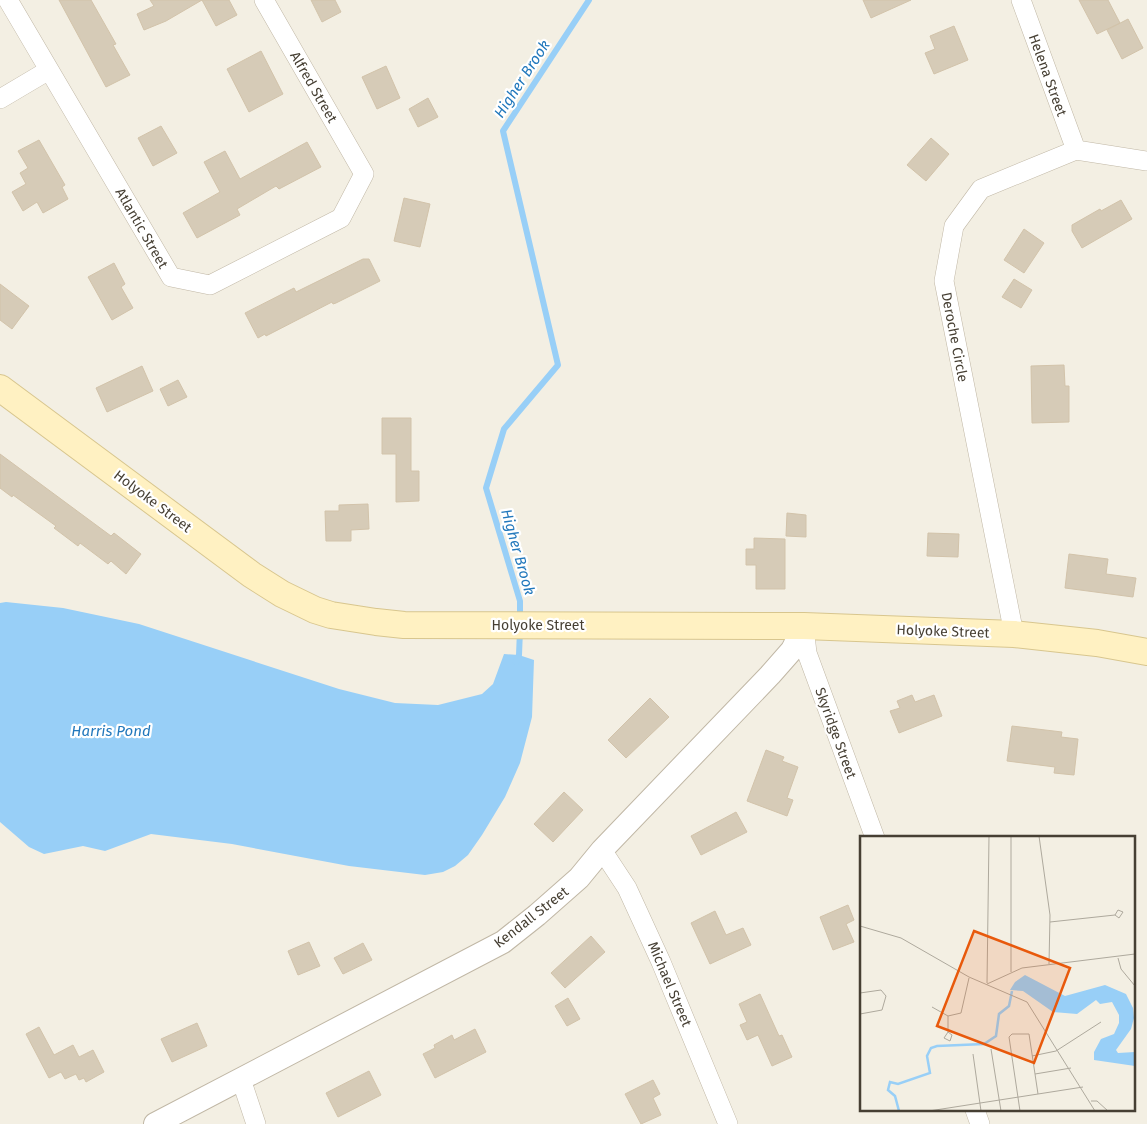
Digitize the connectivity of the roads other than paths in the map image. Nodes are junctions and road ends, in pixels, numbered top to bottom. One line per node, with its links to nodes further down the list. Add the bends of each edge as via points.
1 (8, 0): 4 (street, Atlantic Street)
2 (264, 0): 8 (street, Alfred Street)
3 (1021, 0): 6 (street, Helena Street)
4 (49, 70): 5 (street); 8 (street, Atlantic Street, via 171,277 210,285 342,218)
5 (0, 99)
6 (1076, 150): 7 (street); 11 (street, Deroche Circle, via 981,189 954,226 944,281)
7 (1147, 161)
8 (364, 174)
9 (0, 388): 10 (main road, Holyoke Street, via 252,575 298,603 331,615 404,625)
10 (804, 626): 11 (main road, Holyoke Street); 13 (street, Skyridge Street, via 807,653); 14 (street, Kendall Street, via 792,650 770,675)
11 (1014, 634): 12 (main road, Holyoke Street)
12 (1147, 652)
13 (874, 836)
14 (602, 850): 15 (street, Kendall Street, via 579,878 503,942); 19 (street, Michael Street, via 627,888)
15 (241, 1079): 17 (street, Kendall Street); 18 (street)
16 (976, 1112): 20 (street)
17 (155, 1124)
18 (256, 1124)
19 (728, 1124)
20 (980, 1124)

